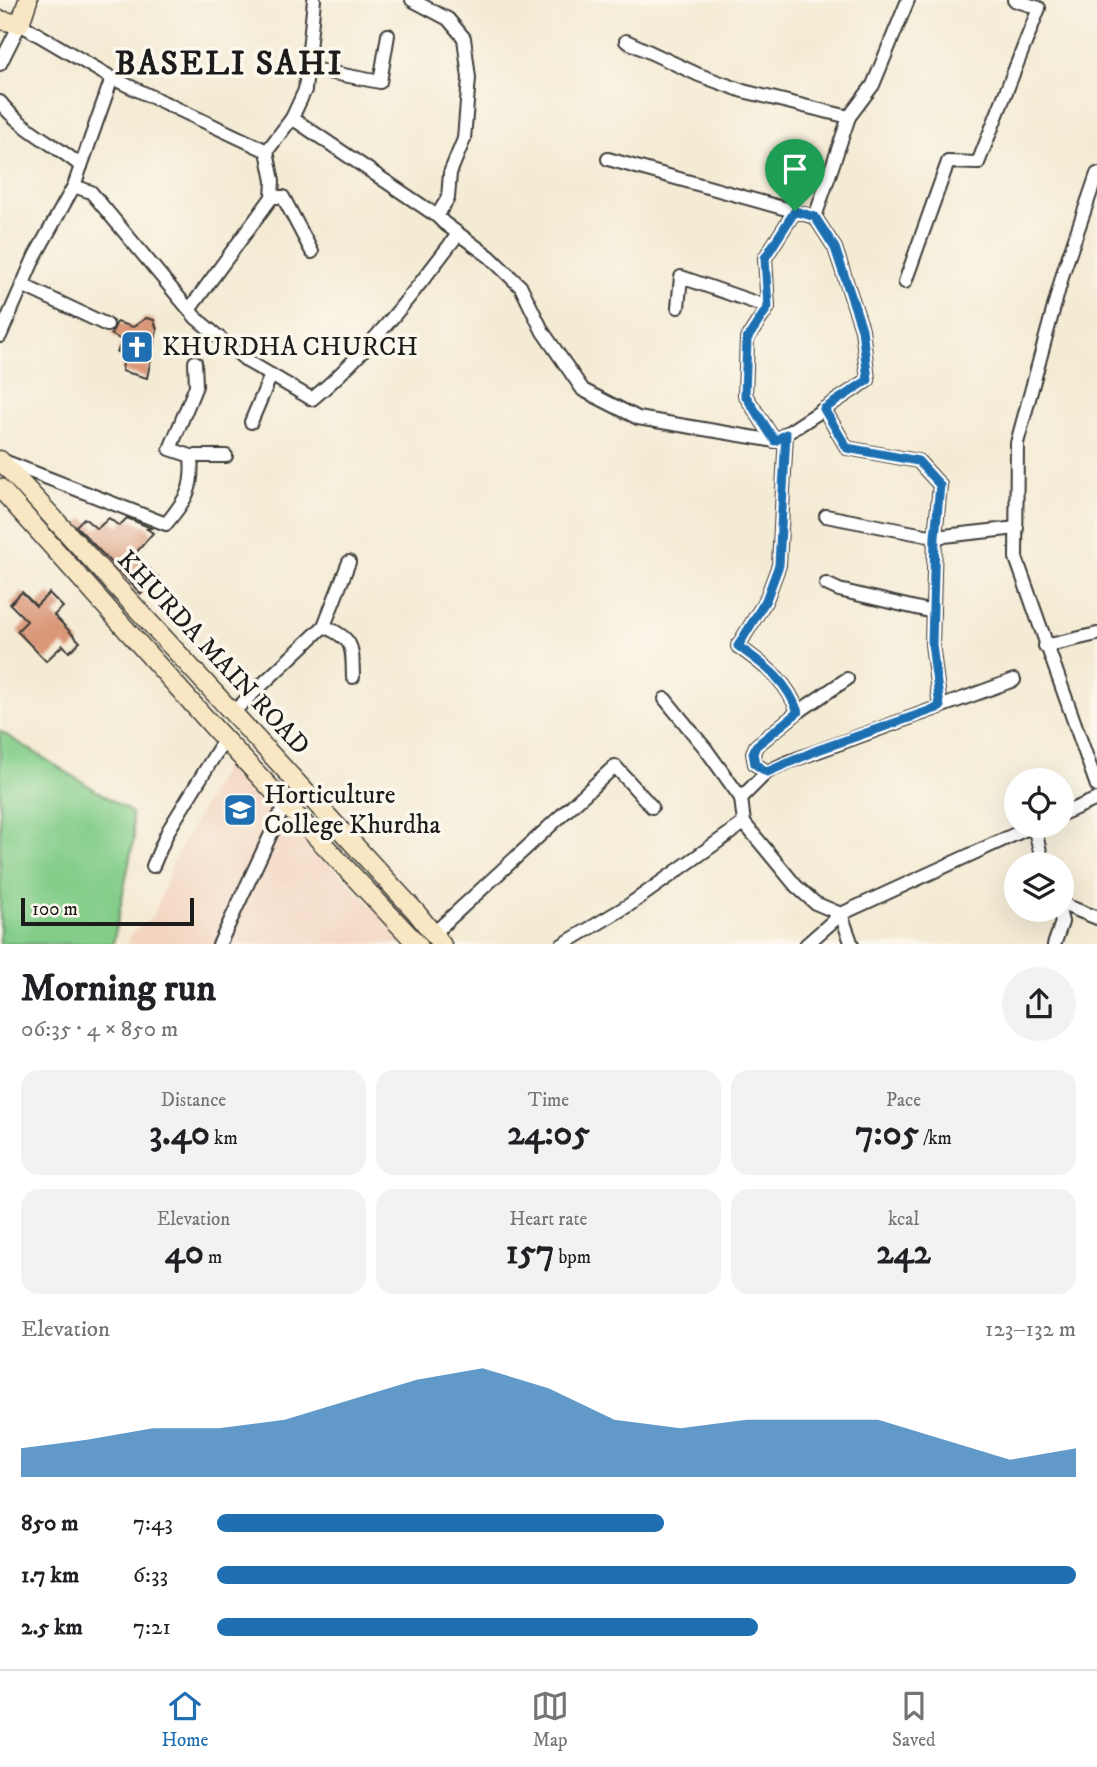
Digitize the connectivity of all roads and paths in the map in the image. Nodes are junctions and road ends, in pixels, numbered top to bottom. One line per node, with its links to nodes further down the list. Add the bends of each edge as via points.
1 (28, 0): 7 (main road)
2 (314, 0): 11 (street)
3 (412, 0): 23 (street, via 448,19 464,38 469,78 464,139 450,173 448,198)
4 (908, 0): 14 (street, via 873,85)
5 (1014, 0): 27 (street, via 1040,8 978,163 948,162)
6 (0, 20): 7 (main road)
7 (20, 24): 10 (street); 12 (street)
8 (388, 35): 11 (street, via 380,82)
9 (626, 41): 14 (street, via 743,91)
10 (0, 64)
11 (307, 68): 15 (street, via 305,90)
12 (111, 78): 16 (street); 18 (street)
13 (0, 102): 18 (street)
14 (849, 117): 24 (street)
15 (292, 118): 16 (street); 23 (street)
16 (267, 151): 21 (street)
17 (608, 159): 22 (street)
18 (81, 166): 20 (street)
19 (1097, 174): 45 (street, via 1064,270 1017,443)
20 (74, 186): 28 (street); 31 (street, via 91,192)
21 (272, 197): 26 (street, via 283,197); 31 (street)
22 (795, 211): 24 (street); 30 (street, via 765,258)
23 (437, 216): 25 (street)
24 (815, 217): 36 (street, via 835,248 862,329 868,380)
25 (458, 234): 35 (street, via 377,334 312,399); 39 (street, via 521,287 543,332 583,390 638,418)
26 (312, 252)
27 (905, 282)
28 (22, 285): 32 (street); 33 (street)
29 (678, 307): 30 (street, via 681,276)
30 (768, 307): 39 (street, via 747,339 745,395)
31 (189, 310): 35 (street, via 247,361)
32 (107, 325)
33 (0, 336)
34 (195, 362): 40 (street, via 196,386 170,449)
35 (271, 374): 37 (street)
36 (824, 409): 38 (street); 46 (street, via 847,448 918,461 940,485)
37 (251, 422)
38 (786, 434): 39 (street); 58 (street, via 779,565 766,600 738,646 776,674)
39 (775, 441)
40 (191, 456): 41 (street); 42 (street, via 193,474 187,498 166,524)
41 (226, 456)
42 (0, 460): 59 (main road, KHURDA MAIN ROAD)
43 (0, 488): 60 (main road, KHURDA MAIN ROAD)
44 (826, 516): 46 (street)
45 (1017, 528): 46 (street); 52 (street, via 1016,558)
46 (935, 537): 49 (street)
47 (349, 562): 50 (street)
48 (826, 584): 49 (street)
49 (933, 612): 57 (street)
50 (324, 626): 53 (street, via 351,645); 59 (street)
51 (1097, 634): 52 (street)
52 (1045, 646): 62 (street)
53 (353, 677)
54 (847, 679): 58 (street)
55 (1014, 680): 57 (street)
56 (665, 699): 63 (street)
57 (940, 707): 61 (street)
58 (798, 712): 61 (street, via 756,746 755,764)
59 (232, 713): 70 (main road, KHURDA MAIN ROAD)
60 (224, 740): 65 (main road, KHURDA MAIN ROAD); 71 (street, via 168,831)
61 (767, 772): 63 (street)
62 (1097, 786)
63 (741, 797): 68 (street)
64 (1097, 799): 67 (street)
65 (285, 804): 72 (main road, KHURDA MAIN ROAD); 78 (street)
66 (652, 807): 77 (street, via 615,766)
67 (1074, 809)
68 (744, 824): 74 (street, via 796,886 815,903); 79 (street, via 629,905)
69 (1008, 838): 74 (street)
70 (364, 856): 72 (main road); 77 (main road, KHURDA MAIN ROAD)
71 (153, 866)
72 (346, 867): 77 (main road, KHURDA MAIN ROAD)
73 (1074, 909): 75 (street)
74 (841, 914): 80 (street); 81 (street)
75 (1097, 918)
76 (1062, 922): 82 (street)
77 (431, 941)
78 (219, 944)
79 (562, 944)
80 (806, 944)
81 (852, 944)
82 (1054, 944)

